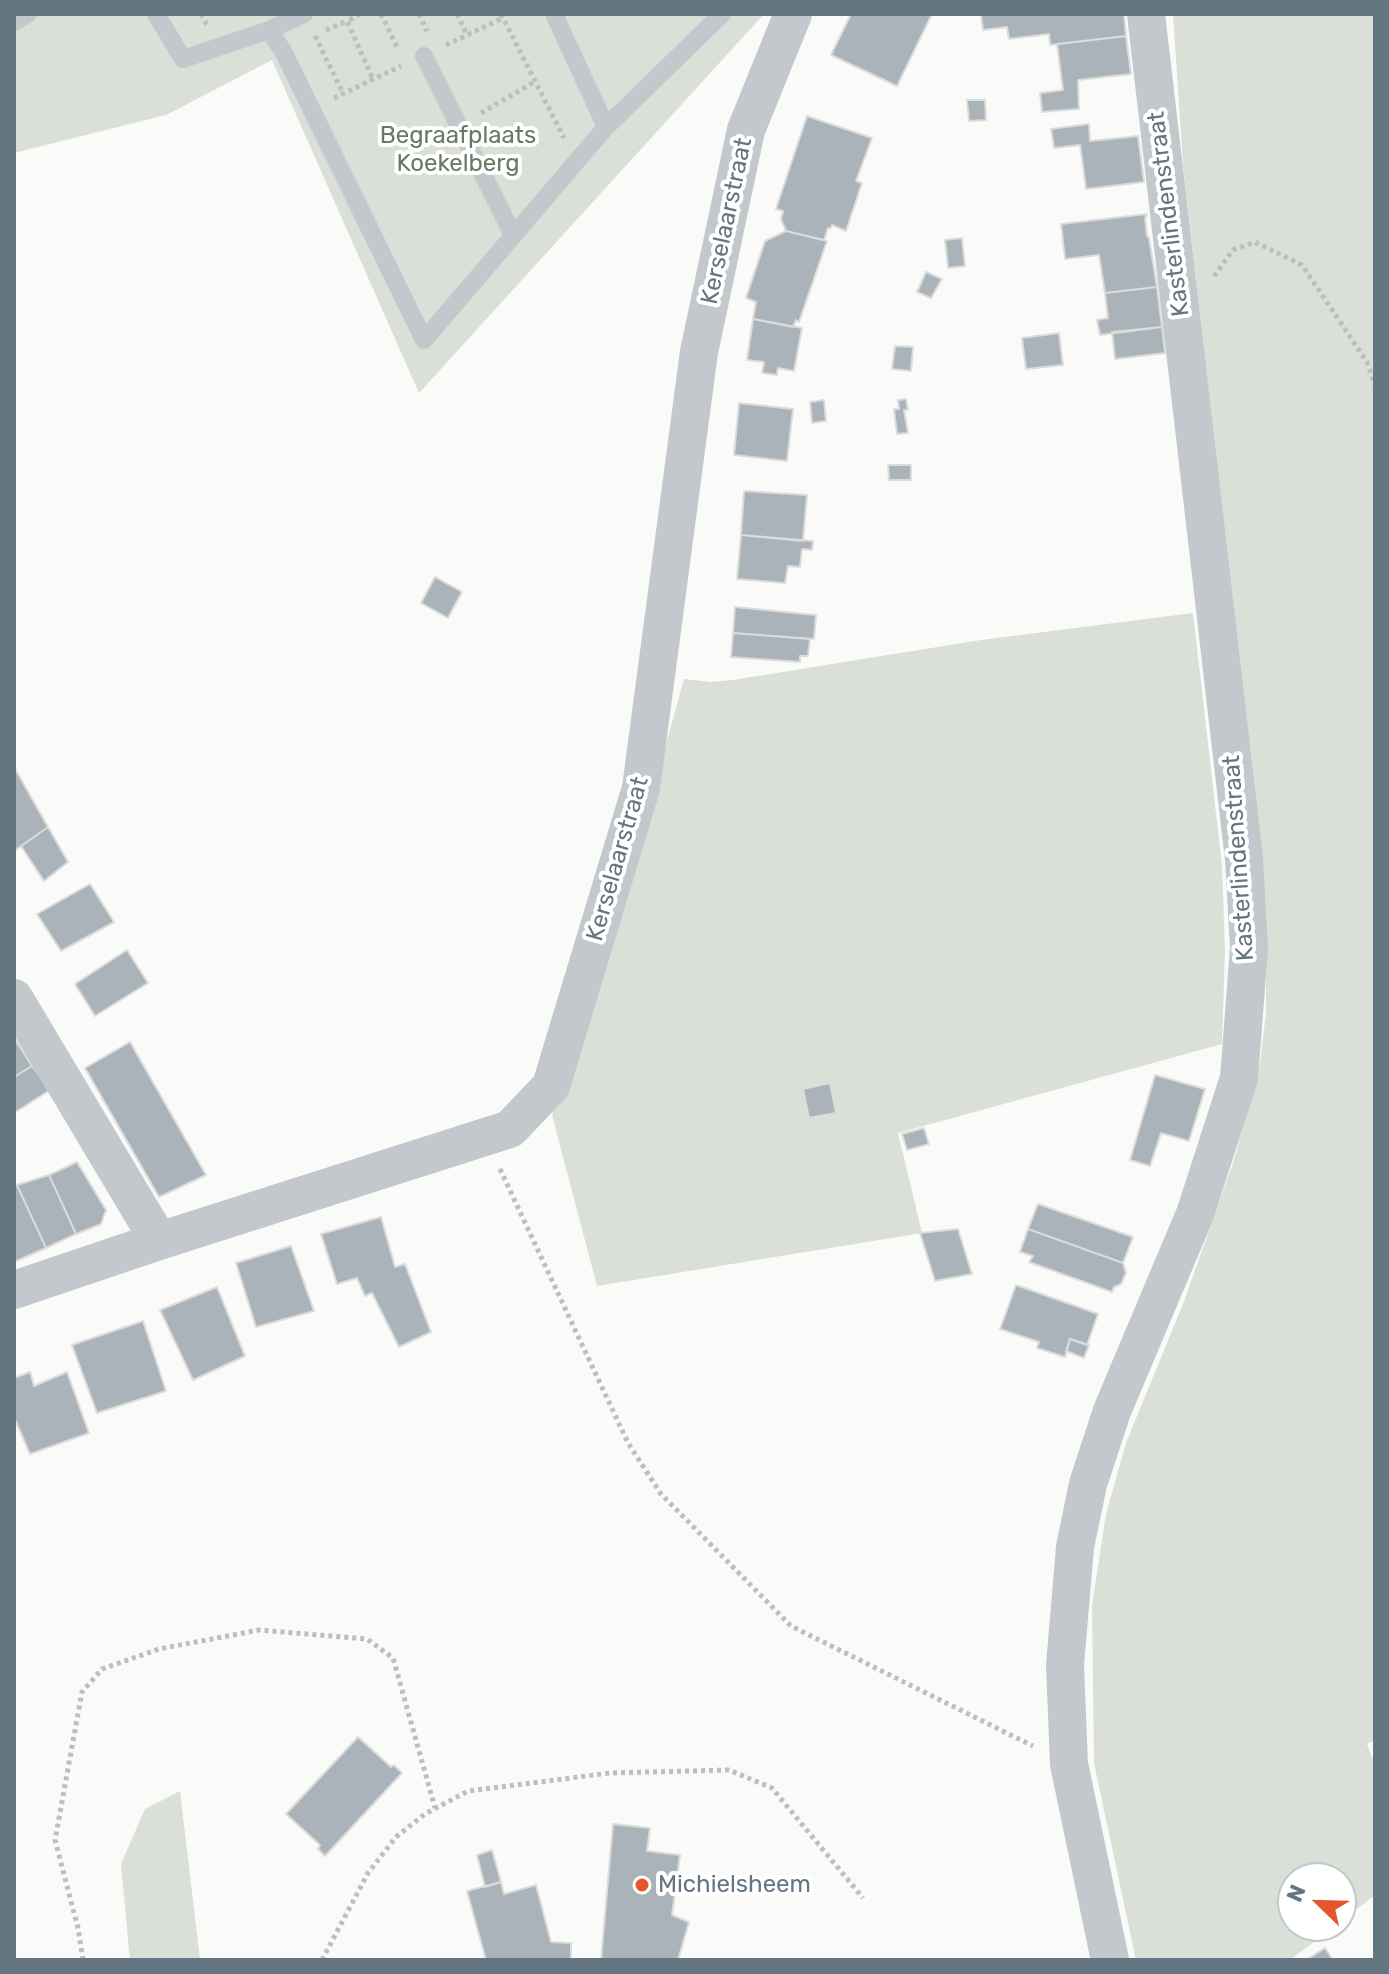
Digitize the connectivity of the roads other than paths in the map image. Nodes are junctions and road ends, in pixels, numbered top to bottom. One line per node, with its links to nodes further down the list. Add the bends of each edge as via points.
1 (28, 14): 8 (lane)
2 (156, 14): 9 (lane, via 183,59)
3 (304, 14): 9 (lane)
4 (554, 14): 11 (lane)
5 (722, 14): 11 (lane)
6 (793, 14): 14 (street, Kerselaarstraat, via 746,130 699,352 641,788 551,1086 510,1129)
7 (1146, 14): 16 (street, Kasterlindenstraat, via 1244,859 1249,948 1239,1078 1195,1214 1112,1411 1075,1547 1065,1665 1069,1764)
8 (14, 22)
9 (269, 30): 12 (lane, via 424,340)
10 (424, 56): 12 (lane)
11 (606, 127): 12 (lane)
12 (513, 235)
13 (14, 998): 14 (street)
14 (159, 1241): 15 (street, Kerselaarstraat)
15 (14, 1290)
16 (1110, 1960)

